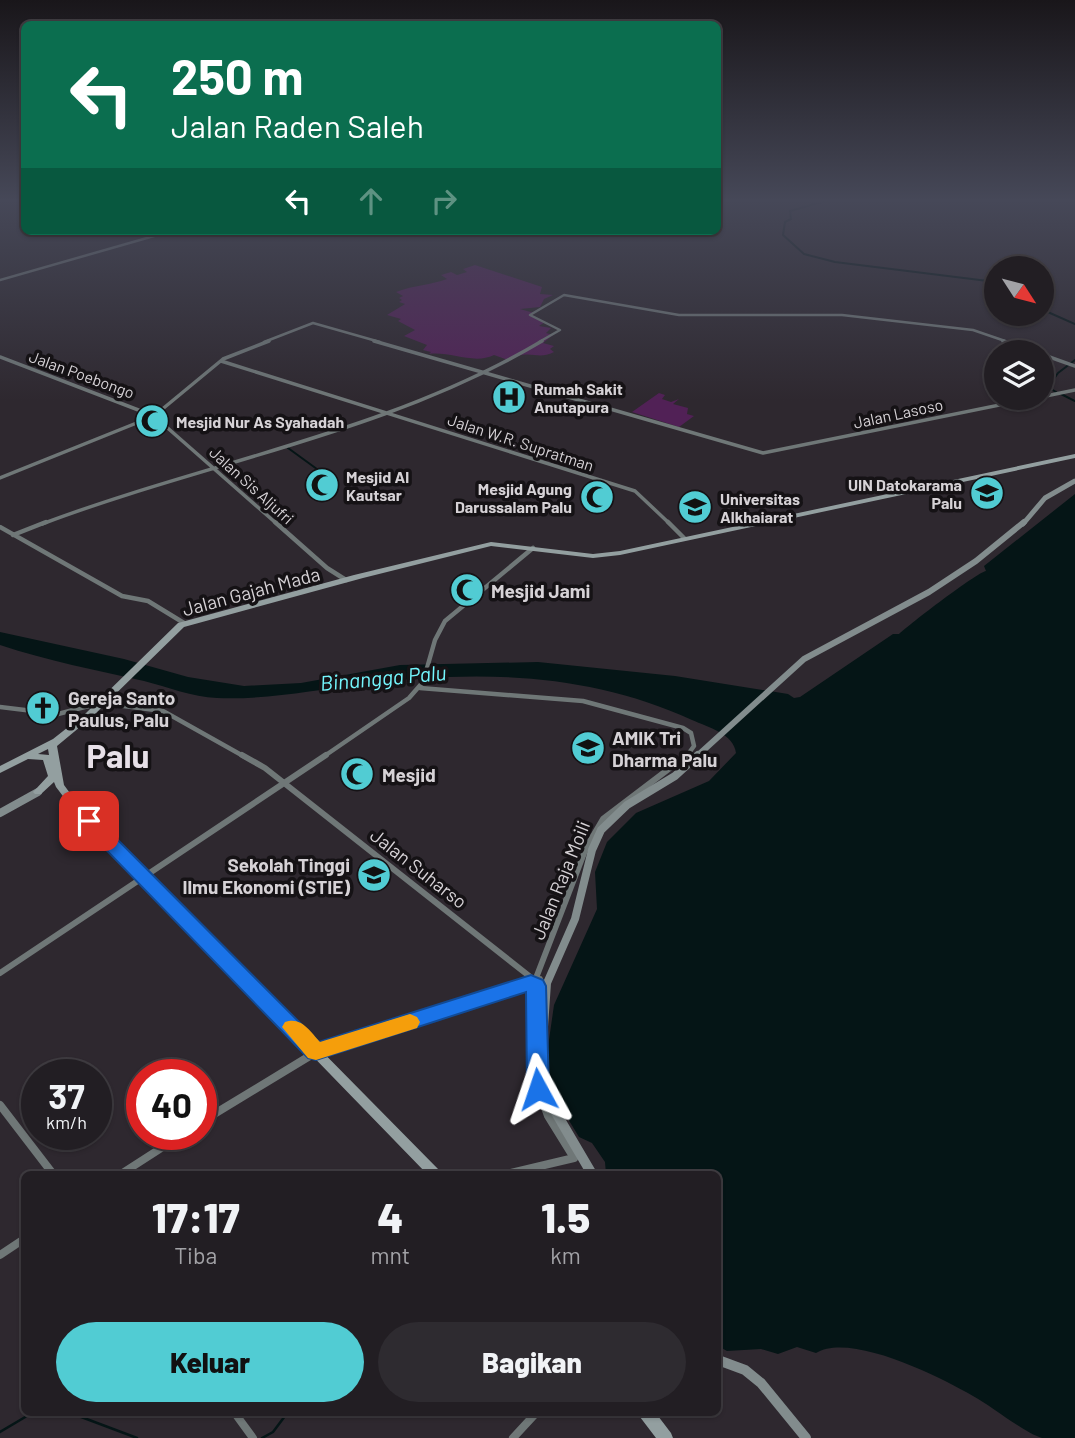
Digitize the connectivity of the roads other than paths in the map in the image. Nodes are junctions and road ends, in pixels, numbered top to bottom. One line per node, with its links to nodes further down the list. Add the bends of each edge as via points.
1 (45, 267): 2 (street)
2 (0, 280)
3 (1002, 340): 8 (street, via 978,331 846,315 679,315 565,295 530,315 560,330)
4 (0, 357): 13 (street, Jalan Poebongo)
5 (1054, 359): 7 (street)
6 (221, 360): 8 (street, via 313,323); 12 (street, Jalan W.R. Supratman); 13 (street)
7 (1071, 365)
8 (486, 373): 11 (street, Jalan Lasoso, via 763,453); 12 (street)
9 (1075, 390): 10 (street, Jalan Lasoso)
10 (1054, 394)
11 (984, 408)
12 (391, 414): 15 (street); 22 (street, Jalan W.R. Supratman, via 637,492)
13 (154, 416): 15 (main road, Jalan Sis Aljufri); 16 (main road)
14 (1075, 455): 18 (highway)
15 (213, 468): 20 (main road, Jalan Sis Aljufri); 21 (street)
16 (0, 478)
17 (1075, 481): 53 (main road, via 1045,498 1017,531 976,561 929,592 827,645 776,683 675,776 617,813 601,830 575,919 547,983 542,1089)
18 (820, 510): 22 (highway); 23 (highway, via 616,554 593,556)
19 (0, 527): 21 (street)
20 (285, 532): 24 (street, Jalan Sis Aljufri)
21 (13, 535): 28 (street)
22 (684, 538): 23 (highway, via 606,554)
23 (535, 548): 25 (highway, Jalan Gajah Mada, via 486,545); 29 (street, via 445,621)
24 (332, 572): 26 (street, Jalan Sis Aljufri); 27 (street, via 340,580)
25 (361, 576): 26 (highway); 27 (highway, Jalan Gajah Mada)
26 (346, 580)
27 (334, 584): 28 (highway, Jalan Gajah Mada)
28 (184, 623): 31 (highway, Jalan Gajah Mada)
29 (423, 682): 30 (main road)
30 (419, 688): 37 (street); 43 (street, Jalan Raja Moili, via 571,699 643,715 687,730 693,737 692,750 603,819 586,848)
31 (100, 703): 32 (street, via 61,714); 33 (highway, Jalan Gajah Mada); 37 (street, Jalan Suharso, via 163,711)
32 (0, 707)
33 (53, 746): 34 (highway, Jalan Gajah Mada); 36 (highway)
34 (30, 757): 35 (highway, Jalan Gajah Mada); 38 (highway, via 47,757 53,777)
35 (0, 770)
36 (58, 781): 38 (highway); 39 (highway)
37 (286, 784): 41 (street); 43 (street, Jalan Suharso)
38 (36, 793): 39 (highway, via 55,790); 40 (main road)
39 (75, 806): 41 (highway)
40 (0, 814)
41 (145, 878): 42 (street); 44 (highway)
42 (0, 973)
43 (534, 981): 44 (street); 48 (street, Jalan Raja Moili, via 538,1089 548,1116)
44 (316, 1052): 46 (street); 51 (highway)
45 (0, 1105): 49 (street)
46 (217, 1112)
47 (158, 1150): 50 (street)
48 (575, 1158): 52 (main road)
49 (51, 1171)
50 (126, 1171)
51 (432, 1171)
52 (519, 1171)
53 (590, 1171)
54 (21, 1241): 55 (street)
55 (0, 1255)
56 (721, 1361): 63 (main road, via 745,1370 761,1383)
57 (237, 1416): 60 (main road)
58 (533, 1416): 61 (street)
59 (648, 1416): 62 (highway)
60 (253, 1438)
61 (513, 1438)
62 (666, 1438)
63 (806, 1438)

